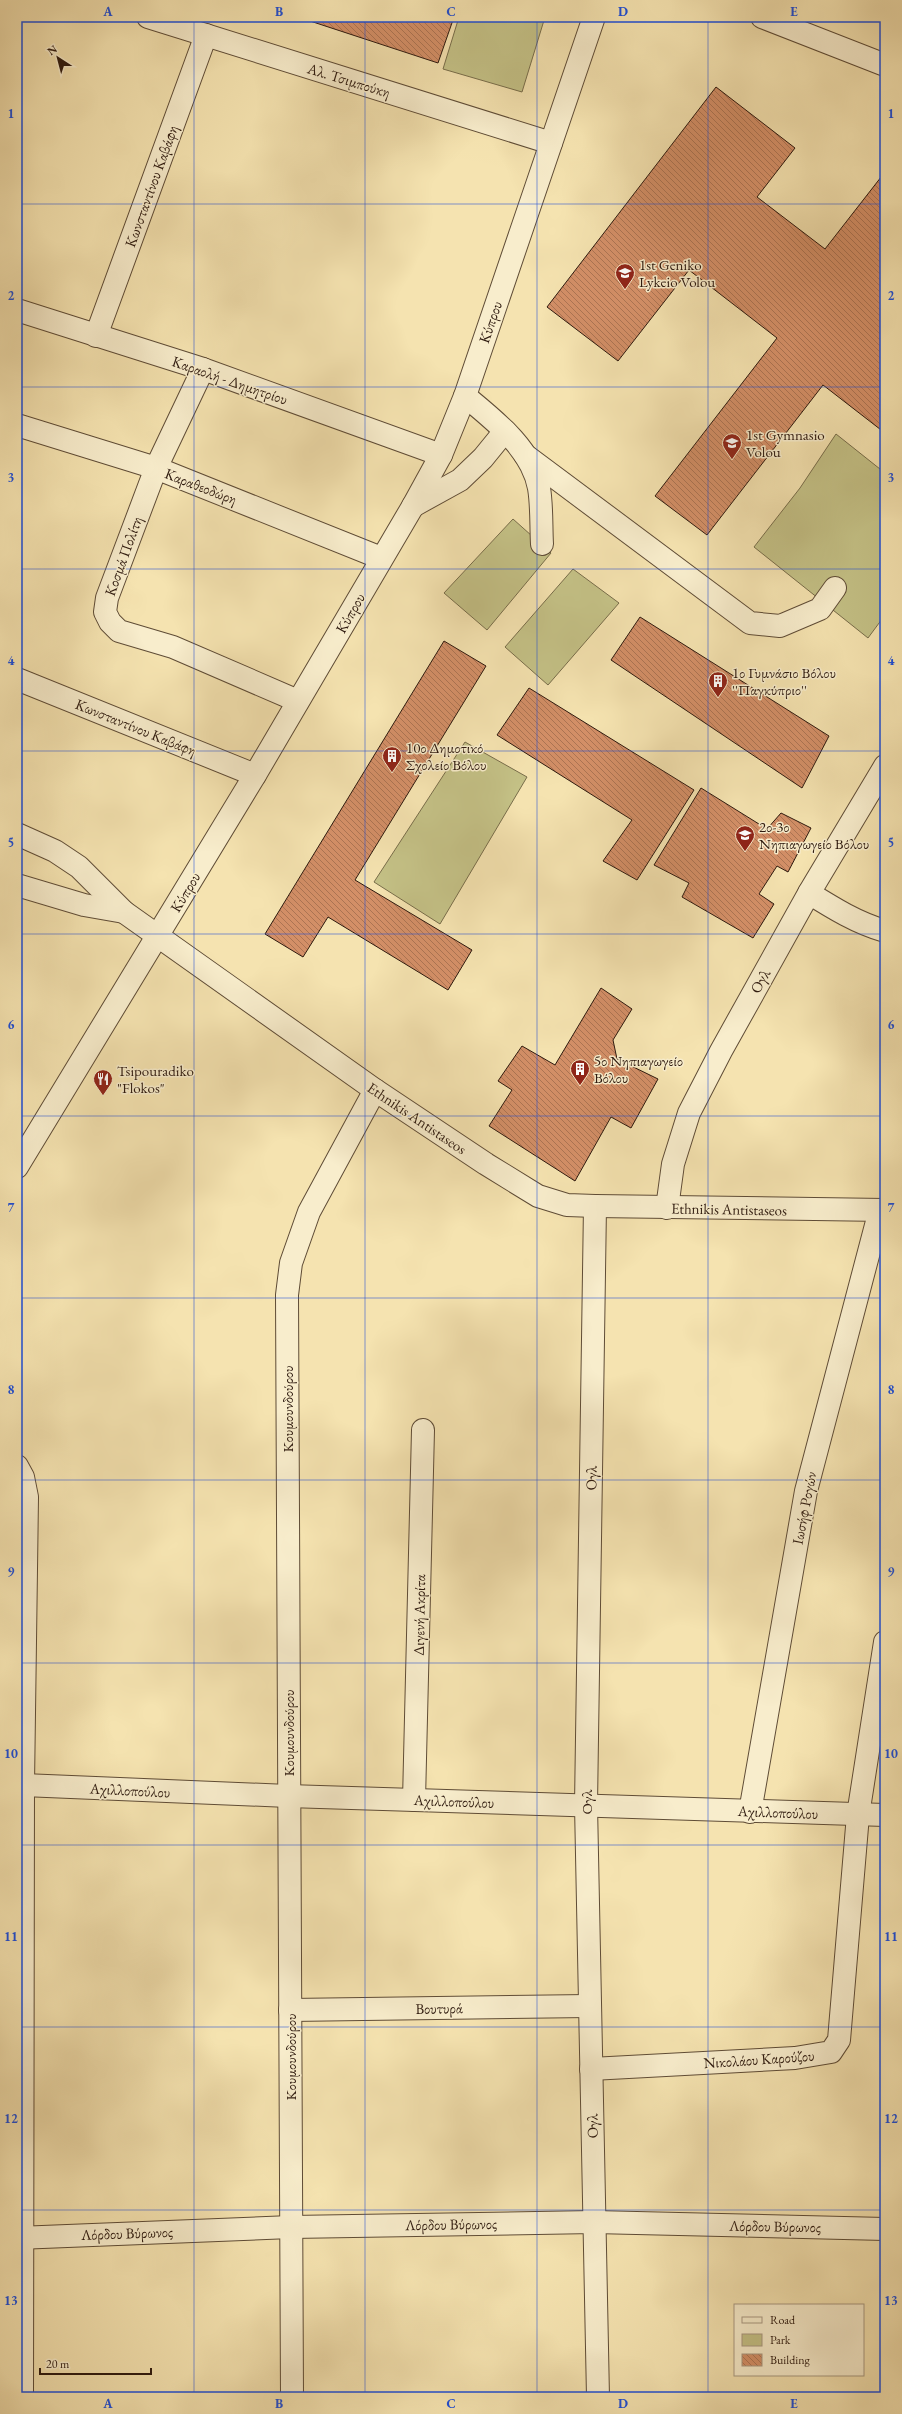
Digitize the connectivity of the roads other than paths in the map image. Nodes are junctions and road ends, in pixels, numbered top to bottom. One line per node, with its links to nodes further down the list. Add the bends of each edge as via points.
1 (148, 17): 4 (street, Αλ. Τσιμπούκη)
2 (594, 17): 6 (street, Κύπρου)
3 (762, 17): 5 (street)
4 (206, 35): 6 (street, Αλ. Τσιμπούκη); 8 (street, Κωνσταντίνου Καβάφη)
5 (885, 65)
6 (551, 143): 10 (street, Κύπρου)
7 (17, 310): 8 (street, Καραολή - Δημητρίου)
8 (96, 336): 9 (street, Καραολή - Δημητρίου)
9 (203, 369): 13 (street, Καραολή - Δημητρίου); 15 (street, Κοσμά Πολίτη)
10 (465, 396): 12 (street); 13 (street, Κύπρου)
11 (17, 425): 15 (street, Καραθεοδώρη)
12 (505, 431): 14 (street); 16 (street, via 483,458 460,480)
13 (441, 455): 16 (street, Κύπρου)
14 (525, 455): 17 (street, via 538,487); 19 (street, via 750,623 780,626 820,609)
15 (156, 468): 18 (street, Καραθεοδώρη); 21 (street, Κοσμά Πολίτη, via 107,598 105,612 110,622 119,631 173,647)
16 (413, 506): 18 (street, Κύπρου)
17 (542, 544)
18 (382, 558): 21 (street, Κύπρου)
19 (835, 588)
20 (17, 679): 23 (street, Κωνσταντίνου Καβάφη)
21 (298, 701): 23 (street, Κύπρου)
22 (885, 766): 26 (street, Ογλ)
23 (255, 775): 29 (street, Κύπρου)
24 (17, 834): 27 (street, Ethnikis Antistaseos, via 55,850 80,867)
25 (17, 885): 27 (street, via 84,905)
26 (809, 893): 28 (street, via 838,911 868,926); 33 (street, Ογλ, via 689,1113 673,1164)
27 (124, 912): 29 (street, Ethnikis Antistaseos)
28 (885, 931)
29 (159, 935): 30 (street, Ethnikis Antistaseos); 31 (street, Κύπρου)
30 (375, 1090): 32 (street, Ethnikis Antistaseos, via 538,1196 567,1205); 39 (street, Κουμουνδούρου, via 309,1212 291,1263 287,1295)
31 (17, 1167)
32 (594, 1206): 33 (street, Ethnikis Antistaseos); 41 (street, Ογλ)
33 (667, 1208): 34 (street, Ethnikis Antistaseos)
34 (883, 1210): 42 (street, Ιωσήφ Ρογών, via 806,1491)
35 (423, 1430): 40 (street, Διγενή Ακρίτα)
36 (17, 1466): 38 (street, via 23,1477 27,1497)
37 (885, 1642): 43 (street, Νικολάου Καρούζου)
38 (23, 1785): 39 (street, Αχιλλοπούλου); 51 (street)
39 (288, 1796): 40 (street, Αχιλλοπούλου); 46 (street, Κουμουνδούρου)
40 (414, 1800): 41 (street, Αχιλλοπούλου)
41 (586, 1805): 42 (street, Αχιλλοπούλου); 45 (street, Ογλ)
42 (750, 1812): 43 (street, Αχιλλοπούλου)
43 (858, 1815): 44 (street, Αχιλλοπούλου); 47 (street, Νικολάου Καρούζου, via 839,2040 831,2052 795,2058)
44 (885, 1815)
45 (589, 2006): 46 (street, Βουτυρά); 47 (street, Ογλ)
46 (290, 2010): 49 (street, Κουμουνδούρου)
47 (590, 2068): 48 (street, Ογλ)
48 (594, 2222): 49 (street, Λόρδου Βύρωνος); 50 (street, Λόρδου Βύρωνος); 54 (street, Ογλ)
49 (291, 2227): 51 (street, Λόρδου Βύρωνος); 53 (street, Κουμουνδούρου)
50 (885, 2229)
51 (19, 2238): 52 (street)
52 (22, 2397)
53 (292, 2397)
54 (598, 2397)

